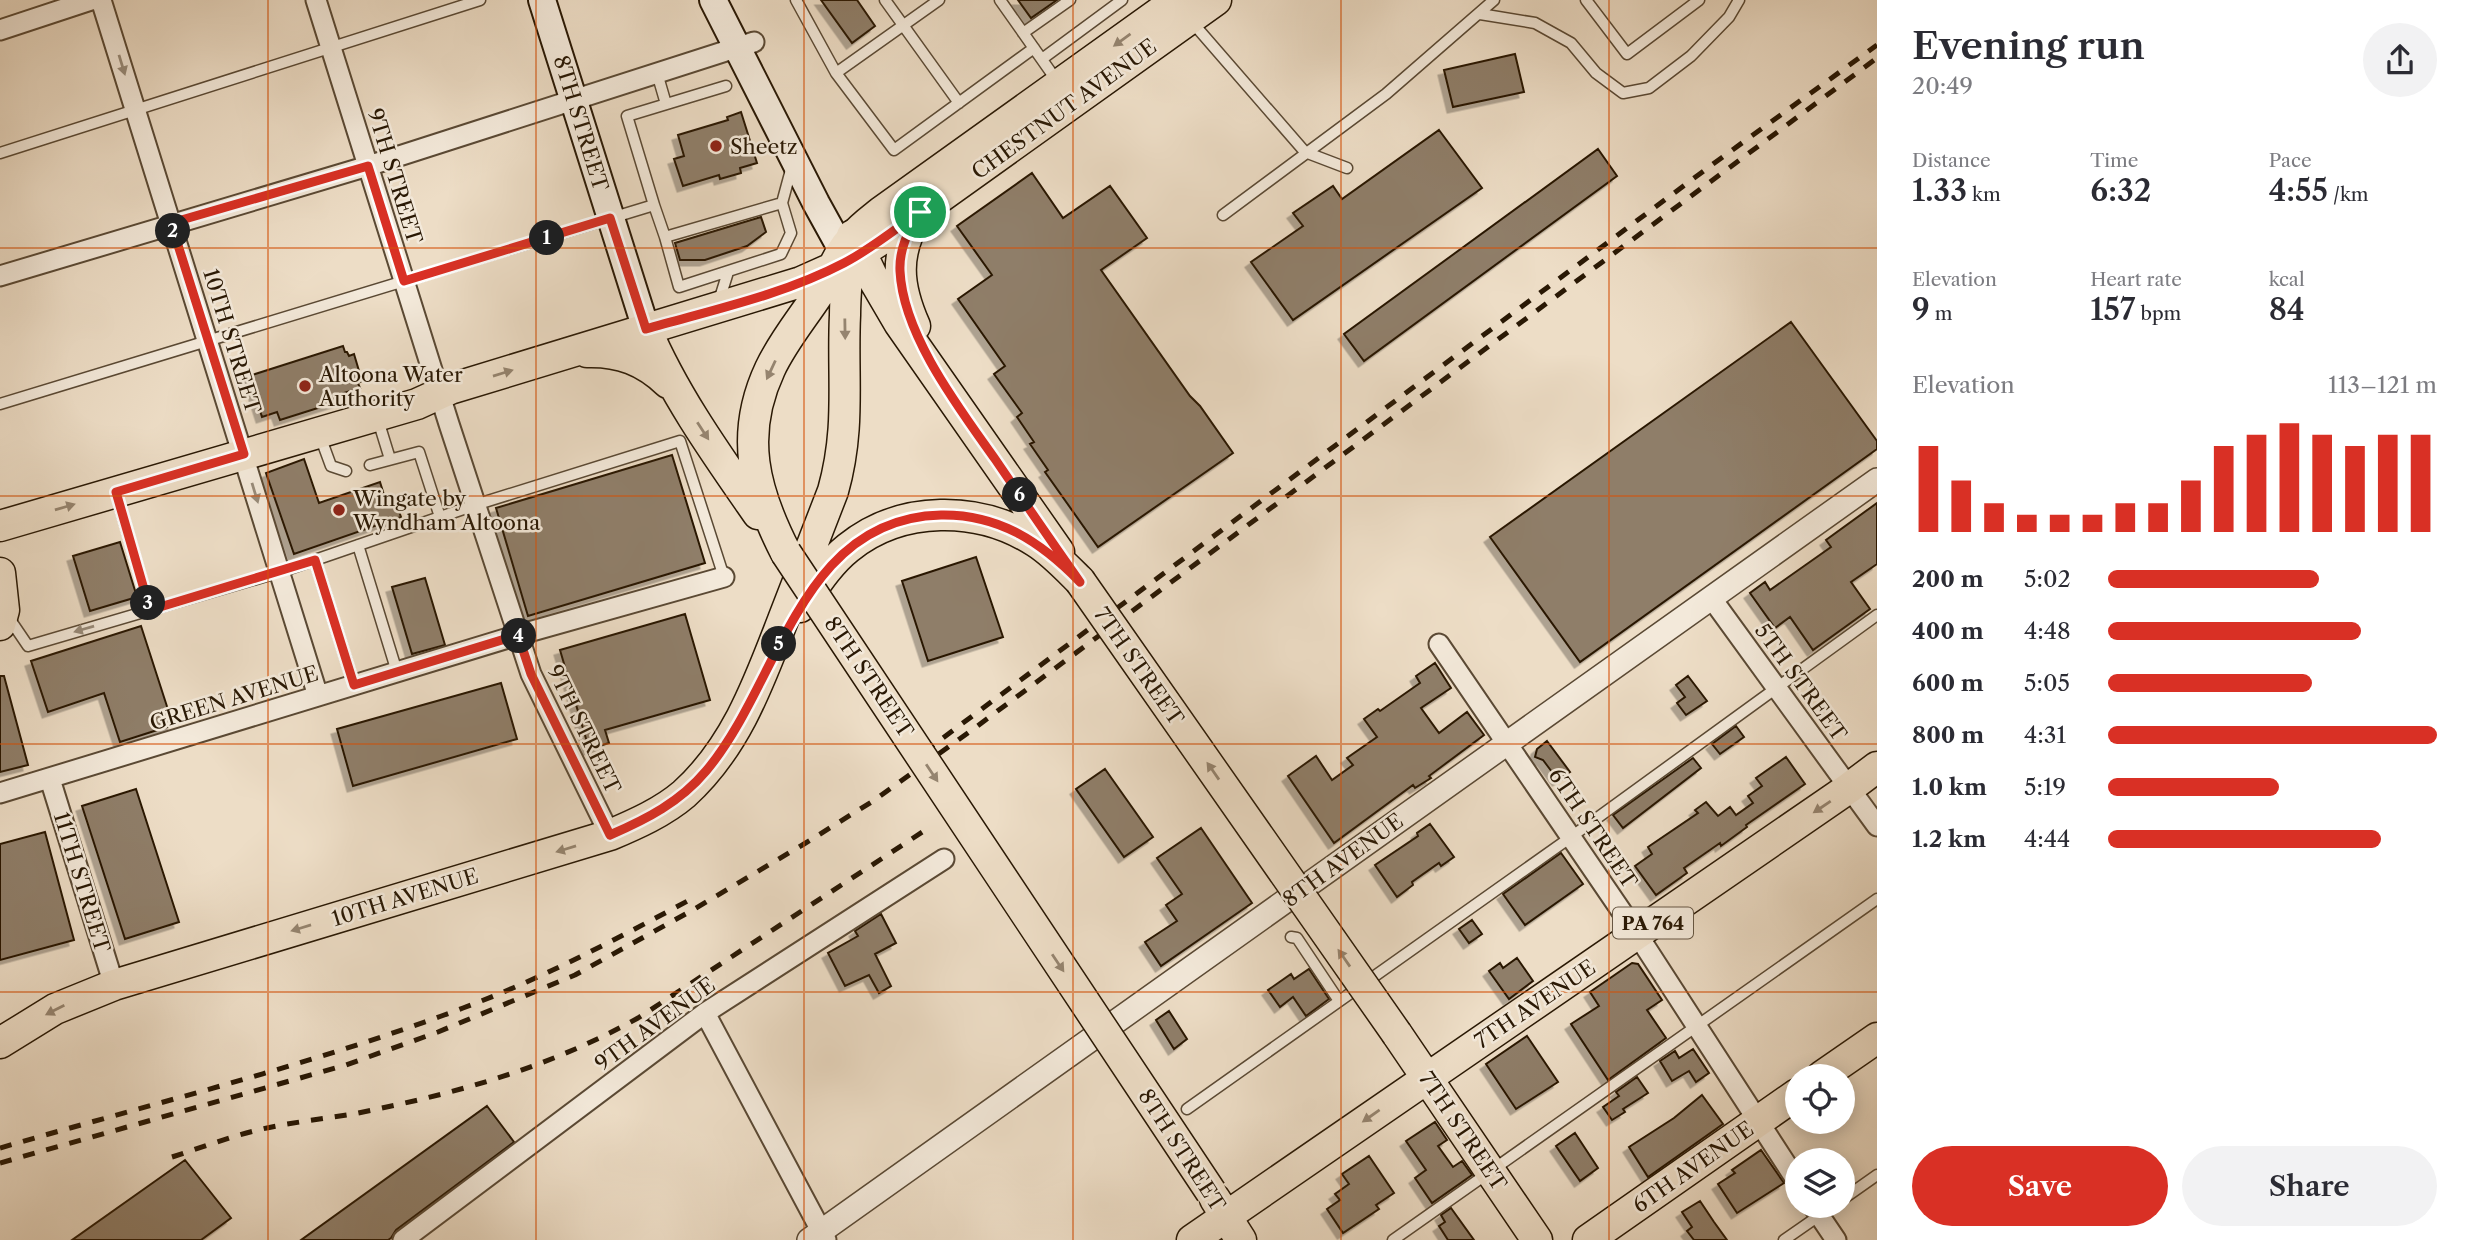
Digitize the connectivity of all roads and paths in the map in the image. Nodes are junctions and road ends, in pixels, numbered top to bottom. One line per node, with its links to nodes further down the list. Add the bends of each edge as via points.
1 (91, 0): 22 (street)
2 (101, 0): 35 (street, 10TH STREET, one-way to 35)
3 (316, 0): 25 (street, 9TH STREET)
4 (480, 0): 25 (lane)
5 (542, 0): 32 (main road, 8TH STREET)
6 (713, 0): 24 (main road, 7TH STREET)
7 (733, 0): 24 (main road, 7TH STREET)
8 (796, 0): 29 (lane)
9 (885, 0): 21 (lane)
10 (939, 0): 21 (lane)
11 (1000, 0): 23 (lane)
12 (1070, 0): 23 (lane)
13 (1122, 0): 27 (lane)
14 (1216, 0): 19 (main road, CHESTNUT AVENUE)
15 (1494, 0): 20 (lane)
16 (1586, 0): 17 (lane, via 1627,54)
17 (1699, 0)
18 (1740, 0): 20 (lane, via 1691,56 1649,88 1623,93 1596,73 1571,43 1535,23)
19 (1184, 9): 30 (main road, CHESTNUT AVENUE, one-way to 30); 36 (lane); 43 (main road, CHESTNUT AVENUE)
20 (1480, 14): 36 (lane, via 1386,94)
21 (903, 25): 29 (lane); 33 (lane)
22 (0, 30)
23 (1023, 33): 26 (lane)
24 (746, 45): 28 (street); 38 (main road, 7TH STREET); 48 (main road, 7TH STREET)
25 (331, 48): 35 (lane); 39 (street, 9TH STREET)
26 (1034, 48): 27 (lane); 33 (lane)
27 (1042, 58): 30 (lane)
28 (657, 73): 32 (street); 34 (lane)
29 (836, 73): 33 (lane, via 894,150)
30 (1059, 84): 48 (main road, CHESTNUT AVENUE, via 881,212)
31 (726, 86): 34 (lane)
32 (574, 99): 39 (street); 45 (main road, 8TH STREET)
33 (959, 103)
34 (666, 104): 42 (lane, via 627,116)
35 (136, 110): 37 (lane); 46 (street, 10TH STREET)
36 (1305, 152): 40 (lane); 44 (lane)
37 (0, 153)
38 (794, 159): 41 (lane); 48 (main road, 7TH STREET)
39 (368, 166): 46 (street); 51 (street, 9TH STREET)
40 (1347, 167)
41 (782, 203): 47 (lane); 49 (lane, via 791,233 780,254)
42 (654, 205): 45 (lane); 47 (lane)
43 (920, 212): 48 (main road, CHESTNUT AVENUE); 56 (main road, via 902,248 902,288 924,348)
44 (1223, 215)
45 (610, 218): 51 (lane); 53 (main road, 8TH STREET)
46 (171, 223): 50 (street); 54 (street, 10TH STREET)
47 (665, 237): 49 (lane, via 679,286)
48 (847, 254): 52 (main road, CHESTNUT AVENUE, via 801,282); 56 (main road, 7TH STREET); 72 (main road, one-way to 72, via 770,369 752,433 761,500); 86 (main road, one-way to 86, via 841,462)
49 (728, 272): 52 (lane)
50 (0, 276)
51 (404, 281): 54 (lane); 57 (street, 9TH STREET)
52 (716, 309): 53 (main road, CHESTNUT AVENUE)
53 (646, 329): 55 (main road, CHESTNUT AVENUE); 58 (main road, 8TH STREET)
54 (208, 341): 59 (lane); 62 (street, 10TH STREET)
55 (566, 353): 57 (main road, CHESTNUT AVENUE, one-way to 55); 58 (main road, via 631,357)
56 (948, 392): 77 (main road, 7TH STREET)
57 (439, 393): 60 (main road, CHESTNUT AVENUE); 68 (street, 9TH STREET)
58 (680, 394): 72 (main road, 8TH STREET, one-way to 72)
59 (0, 404)
60 (376, 416): 61 (main road, CHESTNUT AVENUE); 63 (lane)
61 (318, 433): 62 (main road, CHESTNUT AVENUE); 65 (lane, via 331,466)
62 (244, 454): 67 (main road, CHESTNUT AVENUE); 74 (street, 10TH STREET, one-way to 74)
63 (390, 459): 64 (lane); 69 (lane, via 419,452)
64 (370, 465)
65 (346, 471)
66 (1877, 480): 78 (street, 8TH AVENUE)
67 (116, 492): 70 (main road, CHESTNUT AVENUE, one-way to 67); 79 (lane)
68 (475, 505): 69 (lane); 76 (lane, via 680,442); 82 (street, 9TH STREET)
69 (440, 517): 71 (lane)
70 (0, 526)
71 (358, 545): 73 (lane); 84 (lane)
72 (786, 553): 116 (main road, 8TH STREET, one-way to 116, bridge)
73 (315, 560): 74 (lane); 85 (lane)
74 (280, 572): 79 (lane); 88 (street, 10TH STREET)
75 (0, 573): 81 (main road)
76 (724, 577): 82 (street, GREEN AVENUE)
77 (1080, 582): 86 (main road, via 1035,541 999,524 959,514 923,515 886,527 848,548 792,619); 108 (main road, 7TH STREET, one-way to 77, bridge)
78 (1712, 599): 87 (street, 5TH STREET); 89 (street, 8TH AVENUE)
79 (150, 610): 81 (lane, one-way to 81, via 28,646)
80 (1877, 615): 87 (lane)
81 (2, 618)
82 (518, 635): 84 (street, GREEN AVENUE); 95 (street, 9TH STREET, via 531,674)
83 (1438, 644): 89 (street, 6TH STREET)
84 (397, 672): 85 (street, GREEN AVENUE)
85 (354, 685): 88 (street, GREEN AVENUE)
86 (758, 685): 95 (main road, 10TH AVENUE, via 725,745 683,795)
87 (1777, 689): 92 (street, 5TH STREET); 96 (lane)
88 (317, 696): 91 (street, GREEN AVENUE)
89 (1507, 743): 96 (street, 6TH STREET); 119 (street, 8TH AVENUE)
90 (1877, 767): 92 (main road, 7TH AVENUE / PA 764)
91 (50, 779): 93 (street, GREEN AVENUE); 101 (street, 11TH STREET)
92 (1849, 788): 94 (street, 5TH STREET); 99 (main road, 7TH AVENUE / PA 764, one-way to 99)
93 (0, 793)
94 (1877, 826)
95 (610, 835): 101 (main road, 10TH AVENUE, one-way to 101)
96 (1571, 837): 99 (street, 6TH STREET); 102 (lane)
97 (944, 859): 103 (street, 9TH AVENUE)
98 (1877, 899): 104 (lane)
99 (1637, 934): 104 (street, 6TH STREET); 108 (main road, 7TH AVENUE / PA 764)
100 (1291, 937): 102 (lane, via 1297,938)
101 (114, 985): 106 (main road, 10TH AVENUE, one-way to 106, via 55,1009)
102 (1339, 1002): 110 (lane)
103 (705, 1013): 119 (street); 120 (street, 9TH AVENUE)
104 (1696, 1027): 111 (street, 6TH STREET); 113 (lane)
105 (1877, 1038): 107 (main road)
106 (0, 1043)
107 (1839, 1064)
108 (1427, 1077): 113 (main road, 7TH STREET); 116 (main road, 7TH AVENUE / PA 764, one-way to 116)
109 (1785, 1102): 111 (main road, 6TH AVENUE)
110 (1187, 1109)
111 (1758, 1121): 112 (street, 6TH STREET); 124 (main road, 6TH AVENUE)
112 (1785, 1163)
113 (1491, 1171): 122 (lane); 123 (main road, 7TH STREET)
114 (1877, 1175): 115 (lane)
115 (1855, 1191)
116 (1226, 1216): 121 (main road, 7TH AVENUE / PA 764)
117 (1811, 1218): 125 (lane)
118 (1826, 1218): 126 (street)
119 (819, 1237)
120 (403, 1240)
121 (1192, 1240)
122 (1393, 1240)
123 (1537, 1240)
124 (1588, 1240)
125 (1784, 1240)
126 (1836, 1240)

